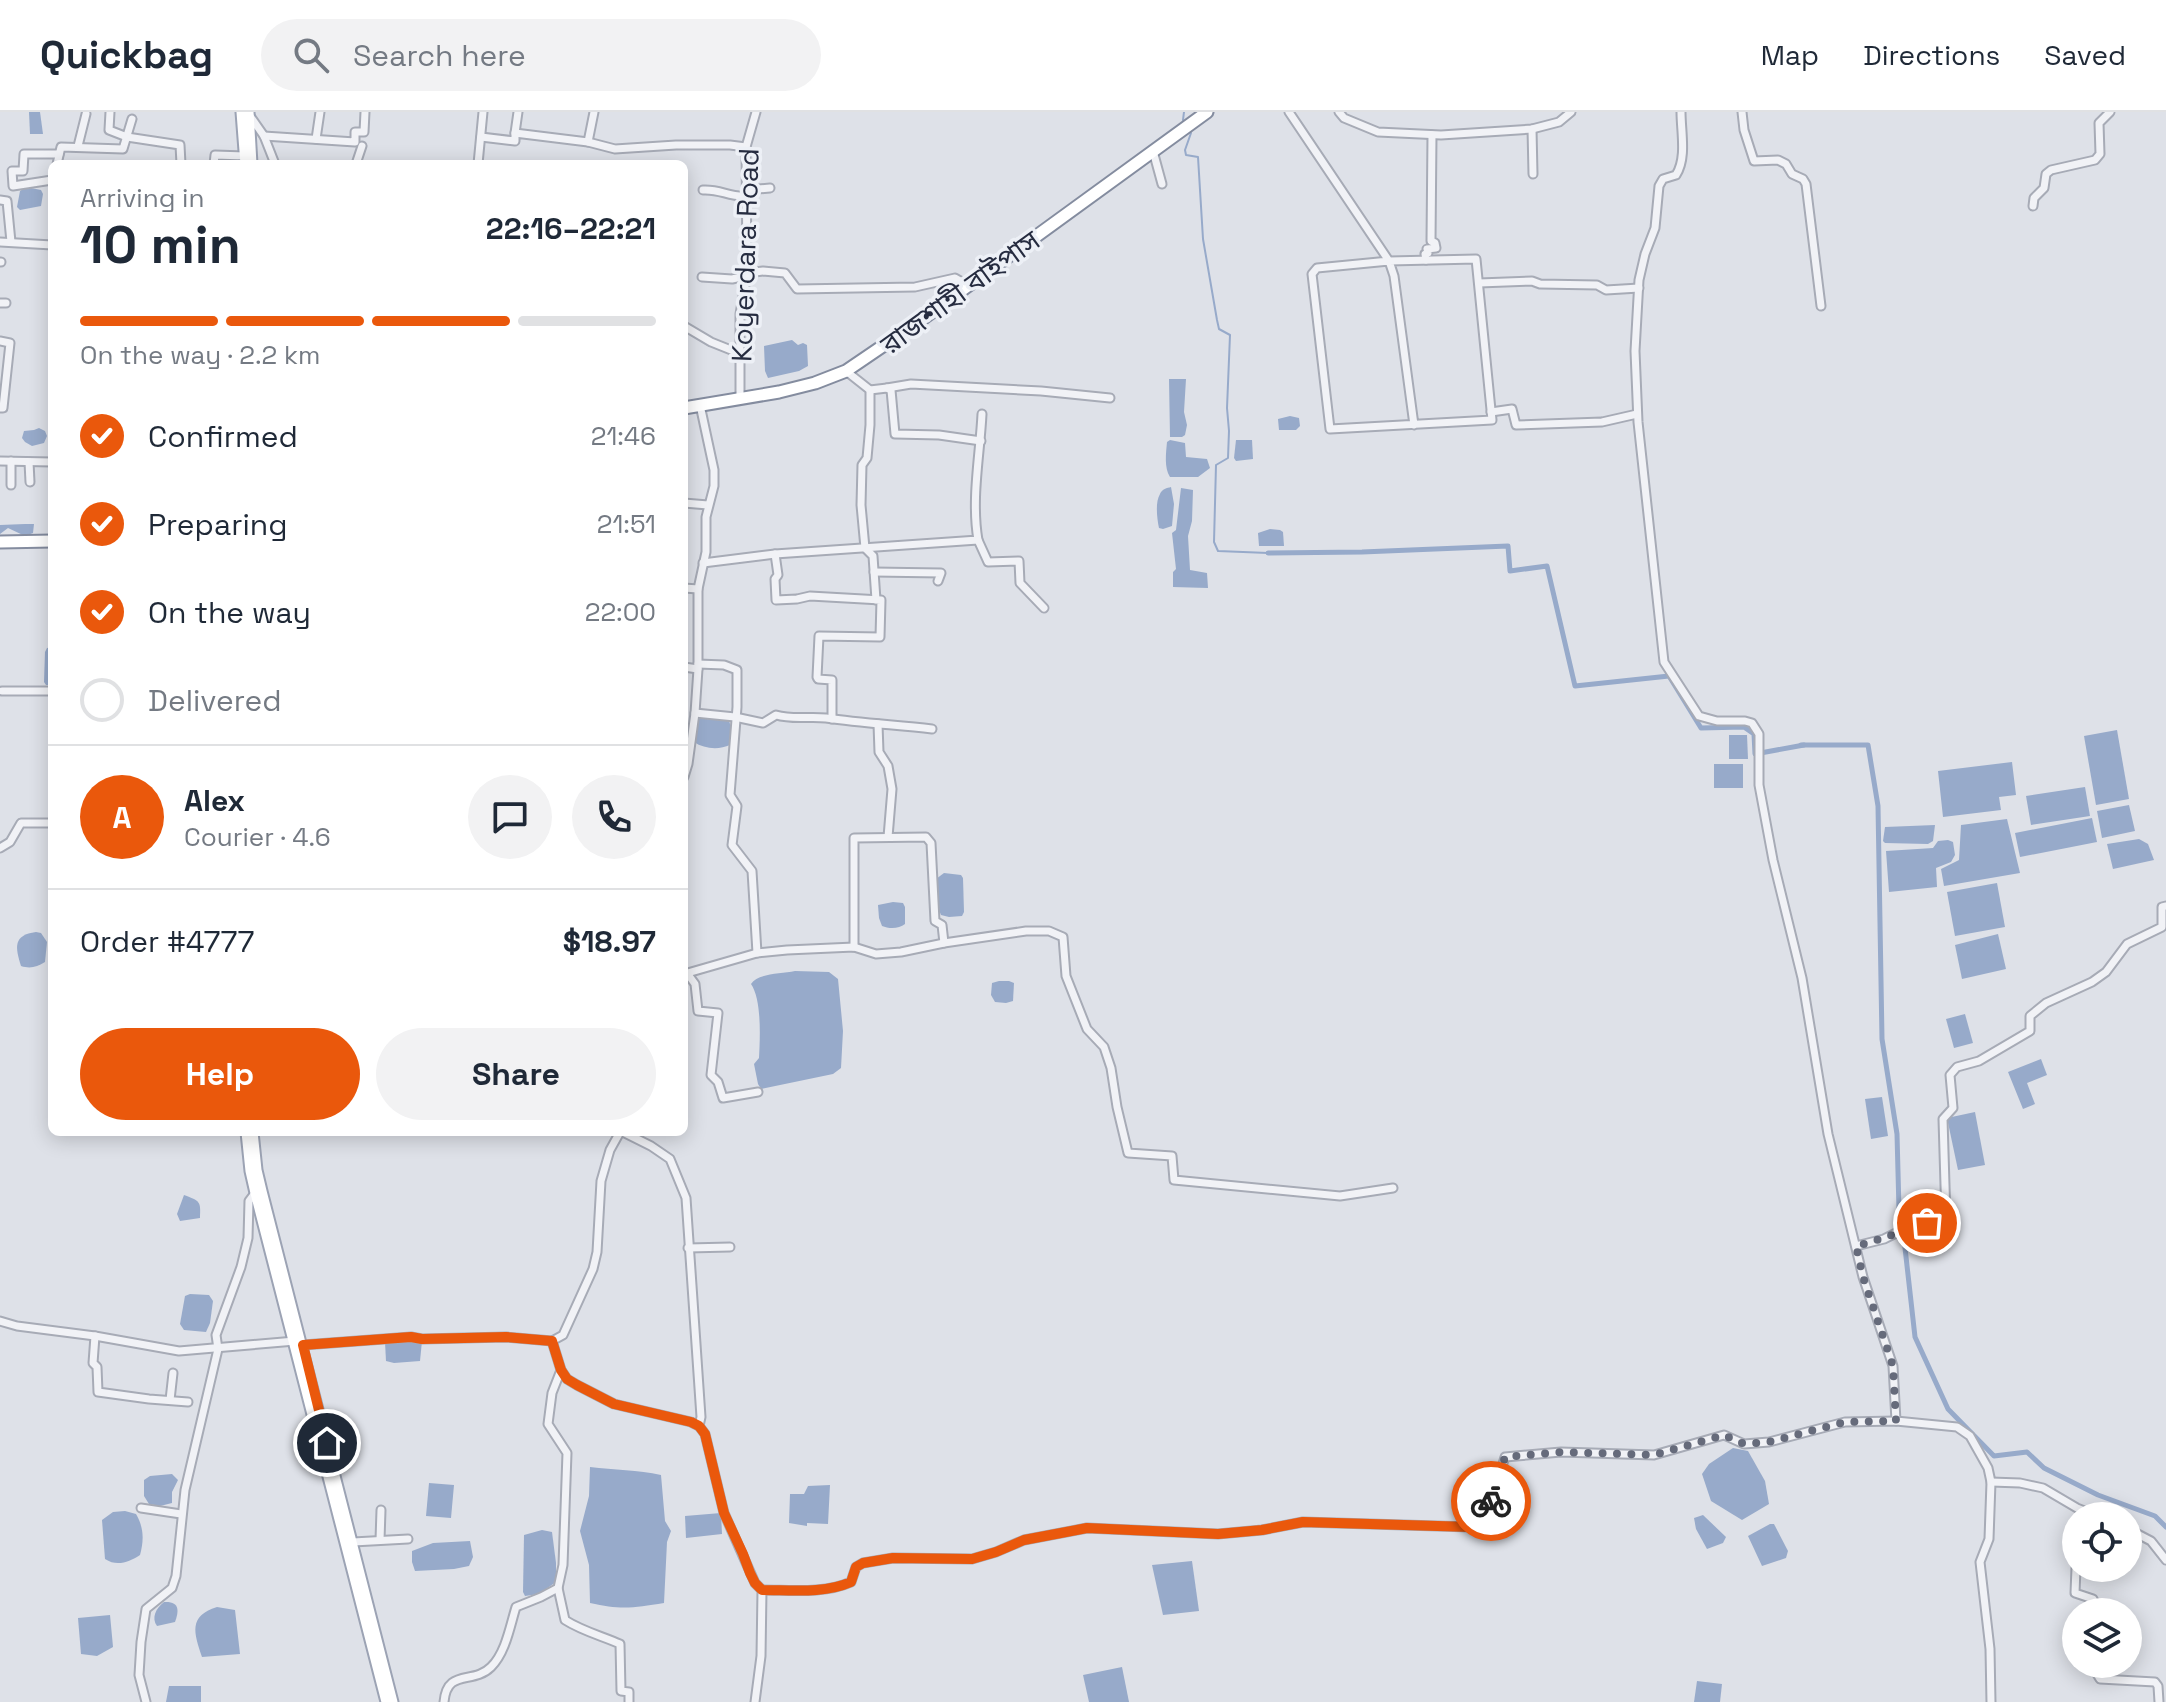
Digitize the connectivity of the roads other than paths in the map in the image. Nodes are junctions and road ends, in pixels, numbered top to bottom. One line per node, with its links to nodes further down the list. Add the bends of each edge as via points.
1 (110, 112): 22 (street, via 109,130)
2 (320, 112): 24 (street)
3 (365, 112): 24 (street, via 364,132 355,132 355,142)
4 (483, 112): 23 (street)
5 (518, 112): 19 (street)
6 (594, 112): 25 (street)
7 (756, 112): 28 (street, Koyerdara Road)
8 (1207, 112): 29 (highway, রাজশাহী বাইপাস)
9 (1289, 112): 51 (street)
10 (1339, 112): 20 (street, via 1378,132)
11 (1571, 112): 18 (street, via 1559,122)
12 (1681, 112): 56 (street, via 1679,169 1659,186 1655,228)
13 (1742, 112): 57 (street, via 1754,161 1778,160 1806,184)
14 (2110, 112): 46 (street, via 2099,123 2100,154 2095,160 2051,170)
15 (247, 113): 21 (street); 34 (main road); 35 (main road)
16 (86, 114): 26 (street)
17 (132, 119): 22 (street)
18 (1532, 129): 20 (street); 39 (street)
19 (515, 133): 23 (street, via 515,141); 25 (street)
20 (1432, 135): 50 (street, via 1431,241 1436,248 1427,249)
21 (264, 136): 24 (street); 36 (street)
22 (127, 137): 26 (street, via 123,149); 32 (street, via 180,145)
23 (481, 137): 38 (street)
24 (316, 139)
25 (588, 142): 28 (street, via 615,149)
26 (78, 146): 30 (street, via 61,147)
27 (362, 146): 37 (street)
28 (746, 147): 44 (street, Koyerdara Road)
29 (1153, 151): 41 (street); 55 (highway, রাজশাহী বাইপাস)
30 (59, 154): 31 (street); 40 (street, via 24,154 23,171 12,171 13,186)
31 (58, 160)
32 (181, 160)
33 (214, 160): 34 (street, via 215,155)
34 (245, 160)
35 (252, 160)
36 (273, 160)
37 (357, 160)
38 (478, 160)
39 (1533, 174)
40 (48, 181)
41 (1162, 184)
42 (770, 188): 44 (street)
43 (703, 190): 44 (street, via 719,189 732,197)
44 (746, 193): 52 (street, Koyerdara Road)
45 (0, 200): 48 (street, via 7,201)
46 (2033, 206)
47 (0, 242): 48 (street)
48 (11, 242): 49 (street)
49 (48, 245)
50 (1426, 260): 51 (street); 54 (street, via 1476,259)
51 (1389, 261): 75 (street); 75 (street, via 1317,268 1312,274 1330,429)
52 (747, 275): 53 (street); 55 (street, via 785,273 797,289 915,287 955,278); 62 (street, Koyerdara Road, via 740,314)
53 (702, 277)
54 (1479, 283): 56 (street); 72 (street)
55 (969, 286): 63 (highway, রাজশাহী বাইপাস)
56 (1639, 288): 74 (street)
57 (1821, 306)
58 (688, 328): 62 (street)
59 (0, 341): 61 (street, via 10,343)
60 (0, 352): 61 (street)
61 (9, 354): 65 (street)
62 (741, 354): 68 (street, Koyerdara Road)
63 (846, 371): 66 (street); 68 (highway, রাজশাহী বাইপাস)
64 (887, 388): 66 (street); 67 (street, via 911,384); 76 (street, via 895,434)
65 (2, 389): 71 (street)
66 (870, 390): 88 (street, via 867,458 862,465)
67 (1110, 398)
68 (740, 399): 69 (highway, রাজশাহী বাইপাস)
69 (700, 405): 70 (highway, রাজশাহী বাইপাস); 84 (street, via 714,470)
70 (688, 407)
71 (0, 408)
72 (1491, 412): 74 (street, via 1512,409 1516,425 1602,422); 75 (street, via 1492,420)
73 (982, 414): 76 (street)
74 (1637, 414): 123 (street, via 1664,662 1699,716 1752,723 1759,734 1759,785 1773,860)
75 (1414, 425)
76 (981, 441): 85 (street, via 975,501)
77 (0, 461): 78 (street)
78 (11, 461): 79 (street); 82 (street)
79 (29, 462): 80 (street); 81 (street)
80 (48, 462)
81 (30, 482)
82 (11, 485)
83 (688, 503): 84 (street)
84 (708, 505): 90 (street)
85 (978, 540): 88 (street); 96 (street, via 988,562 1019,561 1020,583)
86 (48, 541): 87 (highway)
87 (0, 542)
88 (865, 548): 89 (street); 91 (street, via 873,556)
89 (775, 554): 90 (street); 95 (street, via 776,600)
90 (703, 563): 94 (street)
91 (874, 572): 92 (street, via 941,573); 95 (street)
92 (938, 581)
93 (688, 588): 94 (street)
94 (698, 589): 97 (street)
95 (876, 600): 103 (street, via 881,600 880,637 819,636 817,677 832,680)
96 (1044, 608)
97 (698, 666): 98 (street); 101 (street); 102 (street, via 737,670)
98 (688, 667)
99 (2, 691): 100 (street)
100 (48, 691)
101 (695, 713): 102 (street); 106 (street)
102 (735, 717): 103 (street, via 763,723 776,715); 113 (street, via 730,795 737,806 732,845 752,871)
103 (832, 719): 104 (street)
104 (878, 724): 105 (street); 108 (street, via 879,752 892,789)
105 (932, 729)
106 (688, 764)
107 (48, 823): 109 (street, via 21,823)
108 (888, 837): 111 (street, via 926,837 931,843 935,921 942,925); 112 (street, via 854,838)
109 (0, 848)
110 (2166, 906): 123 (street, via 2162,927 2127,944 2106,972 2046,1003 2030,1016 2030,1031 1950,1075 1953,1108 1943,1119 1946,1218)
111 (944, 943): 112 (street, via 876,954); 121 (street, via 1026,931 1063,937 1066,976 1087,1029 1104,1047 1128,1153 1172,1156 1174,1180 1340,1196)
112 (854, 947): 113 (street)
113 (757, 953): 114 (street)
114 (688, 973)
115 (688, 976): 116 (street, via 695,984 698,1011 718,1013 711,1075 723,1098)
116 (758, 1092)
117 (246, 1136): 122 (main road)
118 (253, 1136): 126 (main road)
119 (619, 1136): 129 (street, via 601,1181 593,1269 563,1335)
120 (630, 1136): 125 (street, via 670,1159 686,1198)
121 (1393, 1188)
122 (255, 1193): 126 (main road); 131 (street, via 249,1201 241,1267 216,1335)
123 (1856, 1246): 137 (street, via 1893,1366)
124 (730, 1247): 125 (street)
125 (688, 1248): 138 (street)
126 (286, 1294): 130 (main road)
127 (0, 1321): 128 (street)
128 (95, 1336): 131 (street, via 179,1351); 135 (street, via 98,1392)
129 (552, 1341): 130 (street, via 411,1337); 132 (street)
130 (299, 1343): 131 (street); 134 (main road)
131 (218, 1349): 143 (street)
132 (561, 1370): 138 (street, via 567,1379 614,1404); 150 (street, via 548,1424 567,1453)
133 (173, 1373): 135 (street)
134 (310, 1386): 147 (main road); 155 (main road)
135 (170, 1400): 136 (street)
136 (188, 1402)
137 (1896, 1421): 139 (street, via 1957,1427 1970,1436); 151 (street, via 1845,1422 1769,1442 1744,1444 1724,1435 1654,1455 1561,1452 1505,1457 1485,1522 1471,1527 1303,1522 1218,1534 1087,1528 1024,1540 972,1559 863,1563 851,1582 817,1590)
138 (699, 1426): 151 (street, via 724,1513)
139 (1991, 1482): 140 (street, via 2043,1488); 160 (street, via 1989,1539 1980,1562)
140 (2063, 1502)
141 (141, 1508): 143 (street)
142 (381, 1510): 146 (street)
143 (181, 1514): 154 (street, via 172,1588 146,1609 139,1675)
144 (2142, 1536): 148 (street)
145 (408, 1539): 146 (street)
146 (380, 1540): 147 (street)
147 (353, 1542): 156 (main road)
148 (2166, 1560)
149 (2075, 1582): 152 (street, via 2075,1593)
150 (558, 1588): 157 (street, via 516,1607 494,1664 451,1682); 158 (street, via 565,1620 620,1644 621,1691 629,1692)
151 (762, 1590): 159 (street)
152 (2090, 1598)
153 (2099, 1678): 161 (street, via 2155,1682)
154 (146, 1702)
155 (386, 1702)
156 (393, 1702)
157 (444, 1702)
158 (629, 1702)
159 (755, 1702)
160 (1991, 1702)
161 (2159, 1702)

